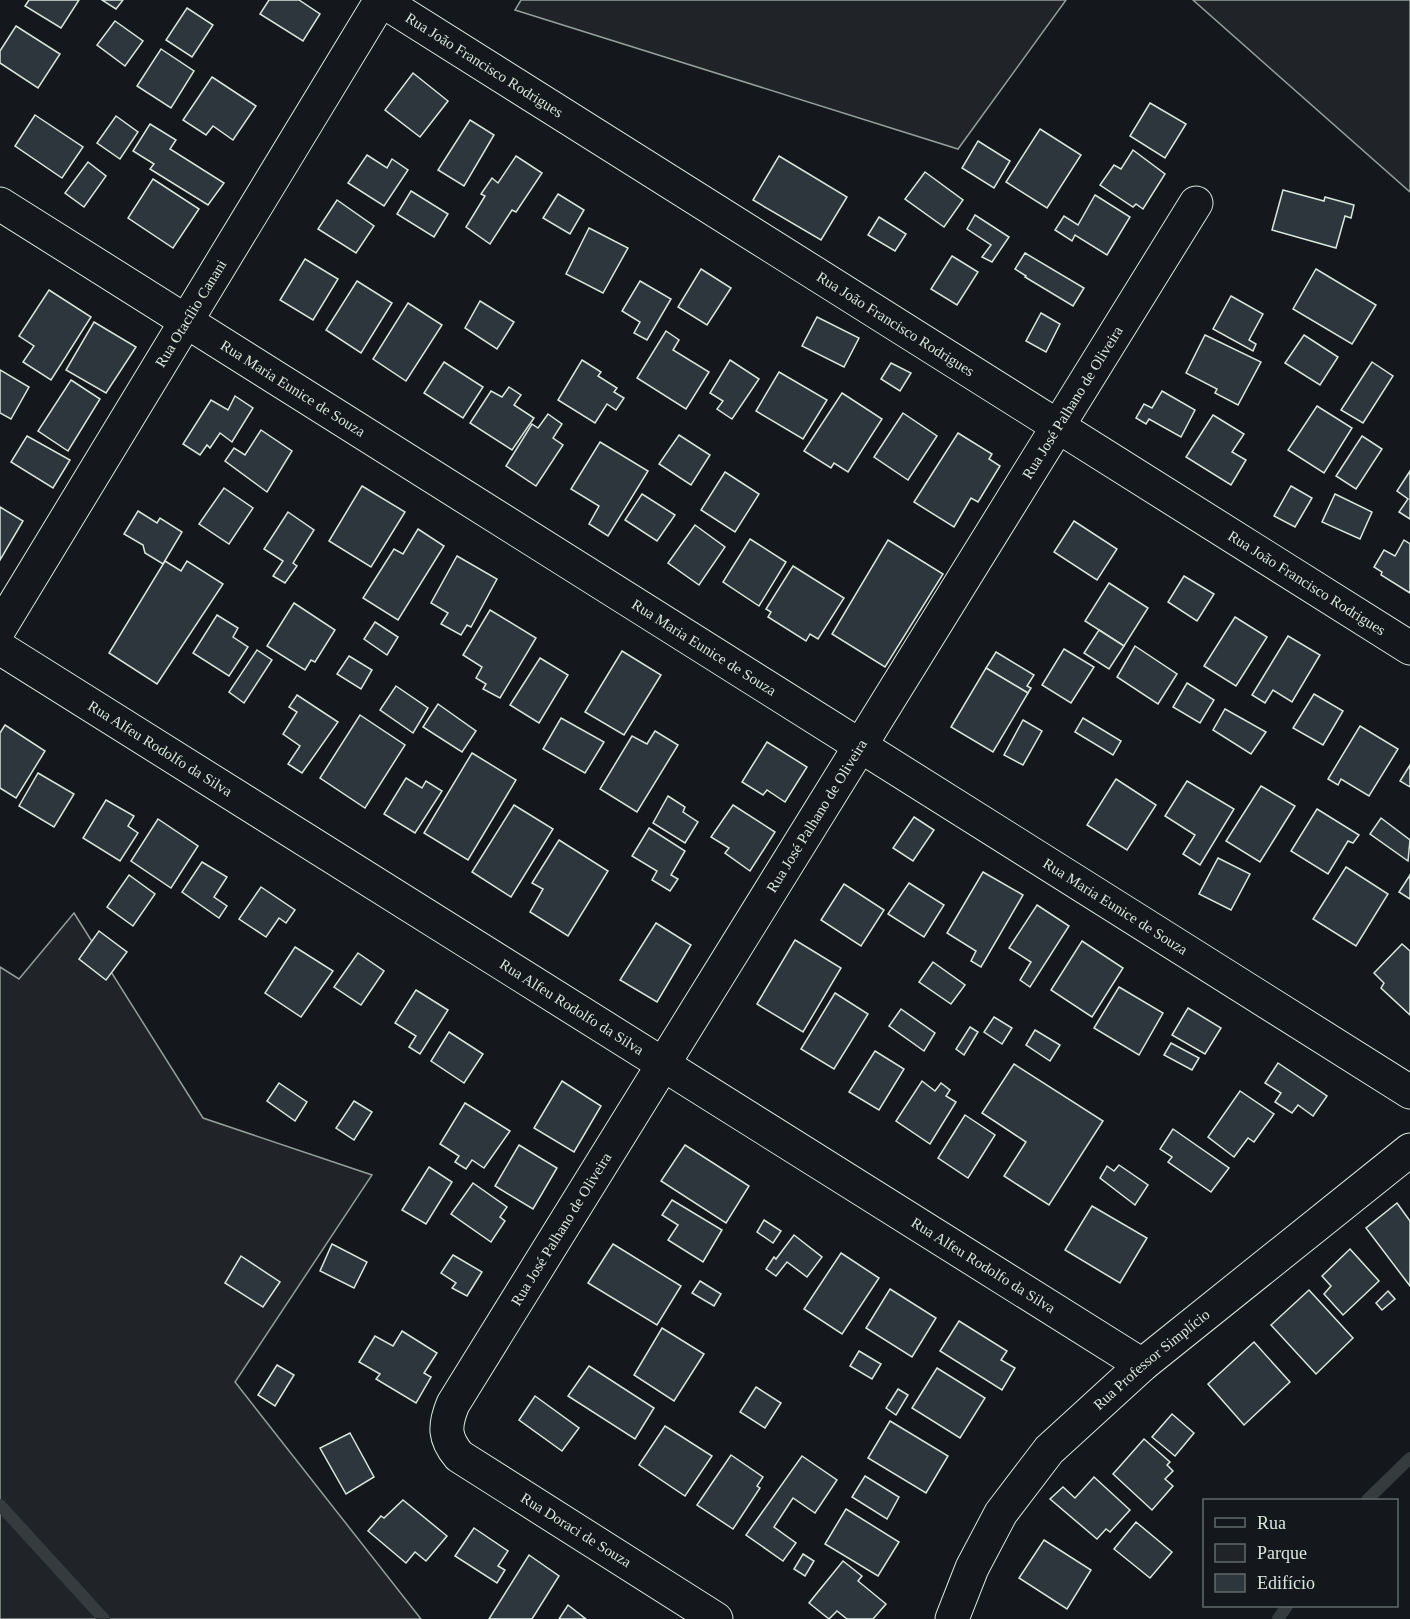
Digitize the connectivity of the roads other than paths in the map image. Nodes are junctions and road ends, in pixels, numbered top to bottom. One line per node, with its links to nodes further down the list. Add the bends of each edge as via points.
1 (381, 0): 4 (street, Rua Otacílio Canani); 5 (street, Rua João Francisco Rodrigues)
2 (1196, 202): 5 (street, Rua José Palhano de Oliveira)
3 (0, 204): 4 (street, Rua Maria Eunice de Souza)
4 (185, 320): 6 (street, Rua Otacílio Canani); 9 (street, Rua Maria Eunice de Souza)
5 (1058, 426): 8 (street, Rua João Francisco Rodrigues); 9 (street, Rua José Palhano de Oliveira)
6 (0, 628)
7 (0, 648): 10 (street, Rua Alfeu Rodolfo da Silva)
8 (1410, 648)
9 (860, 746): 10 (street, Rua José Palhano de Oliveira); 11 (street, Rua Maria Eunice de Souza)
10 (663, 1064): 13 (street, Rua Alfeu Rodolfo da Silva); 14 (street, Rua José Palhano de Oliveira, via 453,1404)
11 (1410, 1092)
12 (1410, 1150): 13 (street, Rua Professor Simplício)
13 (1142, 1365): 16 (street, Rua Professor Simplício, via 1049,1450 1001,1513 972,1568)
14 (445, 1432): 15 (street, Rua Doraci de Souza, via 459,1456)
15 (716, 1619)
16 (952, 1619)

